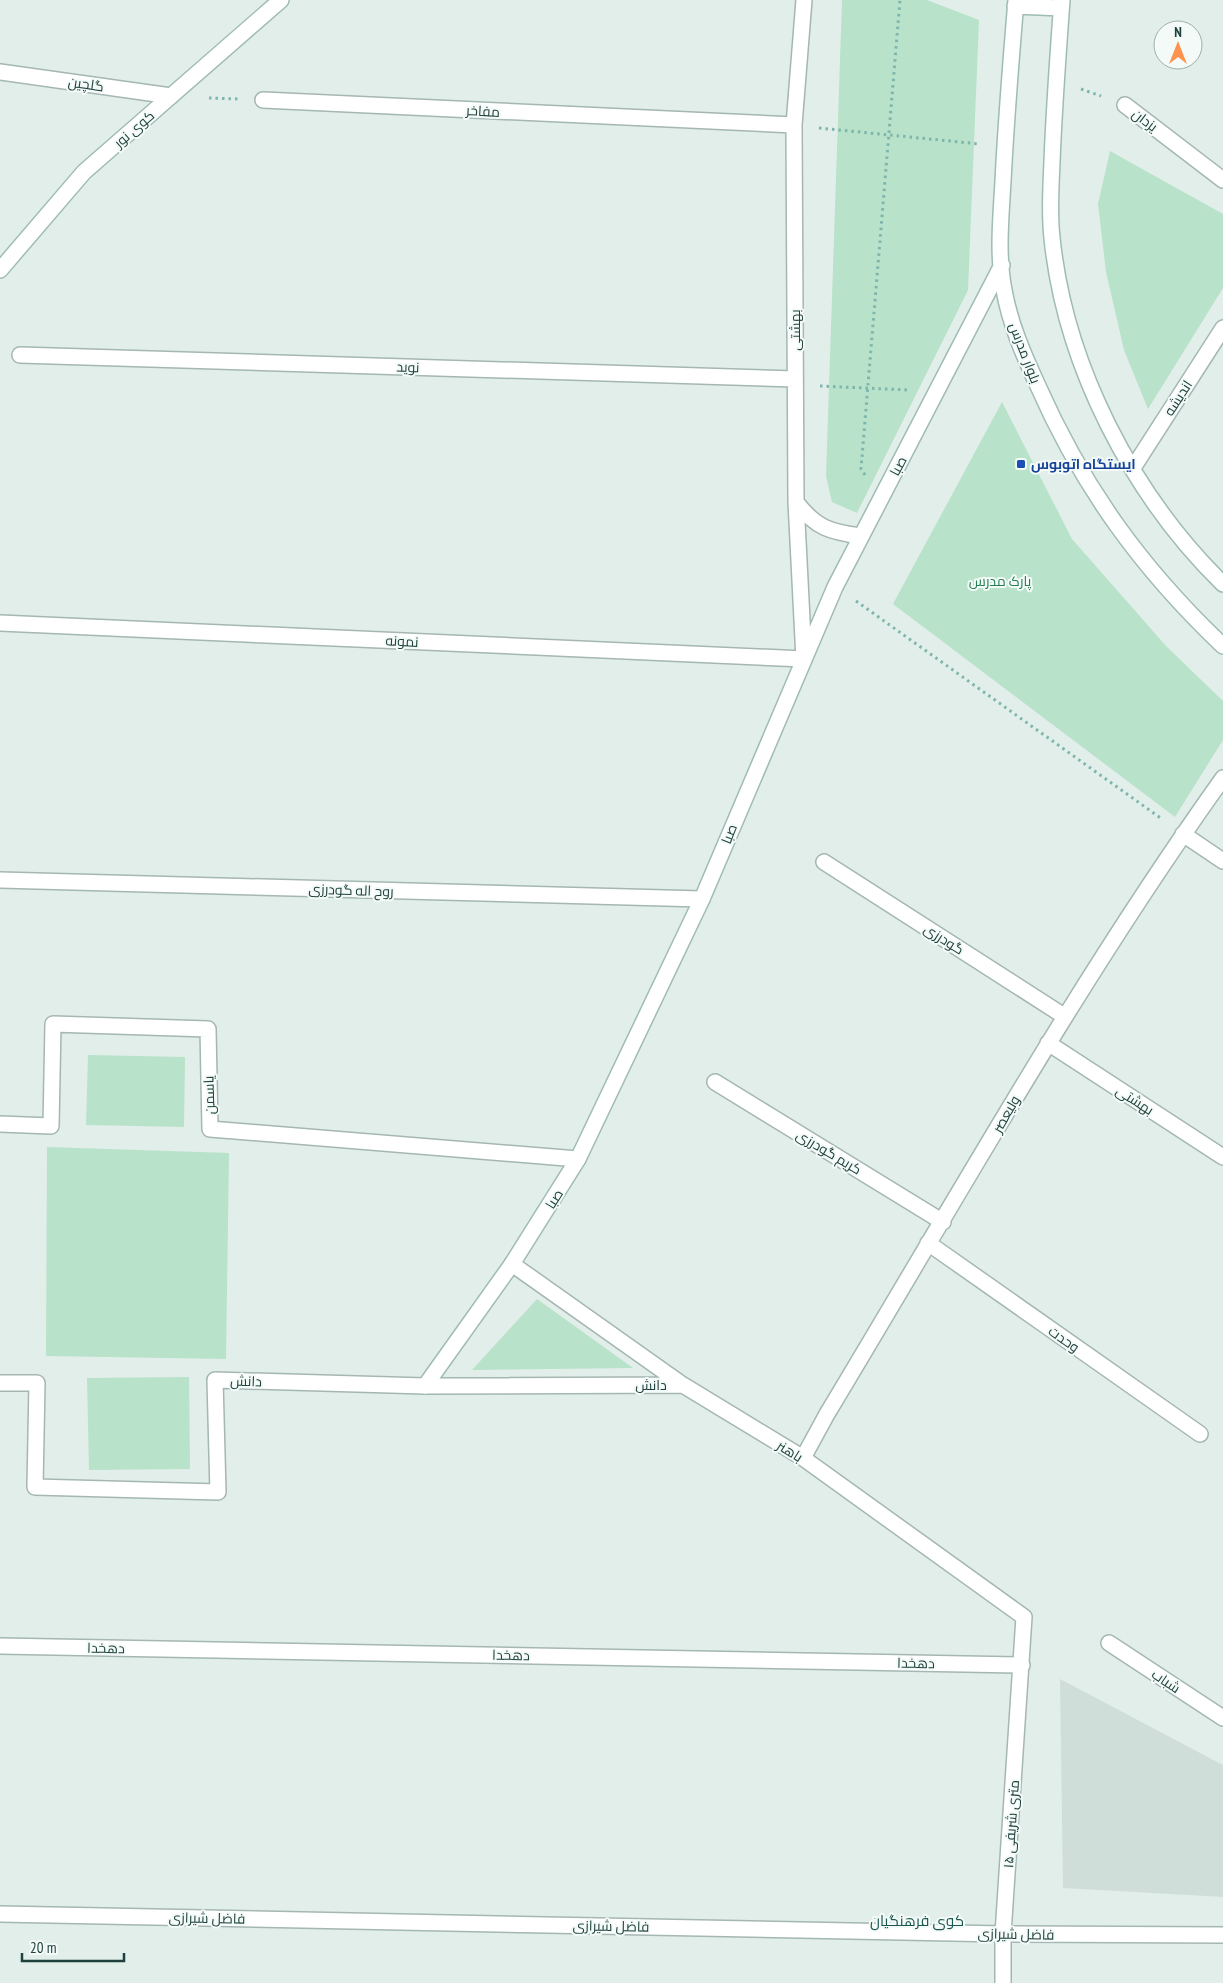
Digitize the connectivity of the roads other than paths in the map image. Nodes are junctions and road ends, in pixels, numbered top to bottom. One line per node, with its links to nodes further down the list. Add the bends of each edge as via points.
1 (281, 0): 6 (street, کوی نور)
2 (804, 0): 9 (street, بهشتی)
3 (1016, 3): 4 (street); 11 (street, بلوار مدرس, via 1000,235)
4 (1061, 4): 16 (street, via 1051,217 1060,287 1078,354 1095,400)
5 (0, 72): 6 (street, گلچین)
6 (172, 96): 12 (street, کوی نور, via 84,172)
7 (263, 100): 9 (street, مفاخر)
8 (1125, 105): 10 (street, یزدان)
9 (794, 125): 15 (street, بهشتی)
10 (1223, 180)
11 (1002, 265): 18 (street, صبا); 21 (street, بلوار مدرس, via 1004,289 1014,327 1031,372 1069,452 1106,513 1150,569)
12 (0, 270)
13 (1223, 329): 16 (street, اندیشه)
14 (20, 355): 15 (street, نوید)
15 (796, 382): 17 (street, بهشتی)
16 (1133, 468): 19 (street, via 1182,540)
17 (796, 502): 18 (street, via 810,520 834,533); 22 (street, بهشتی)
18 (861, 536): 22 (street, صبا)
19 (1223, 584)
20 (0, 623): 22 (street, نمونه)
21 (1223, 646)
22 (804, 659): 28 (street, صبا)
23 (1223, 778): 24 (street, ولیعصر)
24 (1183, 834): 25 (street); 29 (street, ولیعصر)
25 (1223, 861)
26 (824, 862): 29 (street, گودرزی)
27 (0, 880): 28 (street, روح اله گودرزی)
28 (702, 899): 34 (street, صبا)
29 (1064, 1016): 30 (street, ولیعصر)
30 (1048, 1043): 33 (street, بهشتی); 35 (street, ولیعصر)
31 (715, 1082): 35 (street, کریم گودرزی)
32 (0, 1124): 34 (street, یاسمن, via 51,1126 53,1024 208,1029 210,1128)
33 (1223, 1157)
34 (578, 1159): 37 (street, صبا)
35 (943, 1222): 36 (street, ولیعصر)
36 (928, 1243): 41 (street, وحدت); 42 (street, ولیعصر)
37 (512, 1264): 39 (street, باهنر); 40 (street, صبا)
38 (0, 1383): 40 (street, دانش, via 37,1383 35,1487 218,1492 215,1380)
39 (683, 1385): 40 (street, دانش); 42 (street, باهنر)
40 (425, 1386)
41 (1200, 1434)
42 (803, 1458): 45 (street, باهنر, via 1024,1617)
43 (1109, 1643): 46 (street, شباب)
44 (0, 1646): 45 (street, دهخدا)
45 (1022, 1665): 48 (street, ۱۵ متری شریفی)
46 (1223, 1718)
47 (0, 1914): 48 (street, فاضل شیرازی)
48 (1003, 1934): 49 (street, فاضل شیرازی); 50 (street, ۱۵ متری شریفی)
49 (1223, 1935)
50 (1003, 1983)

